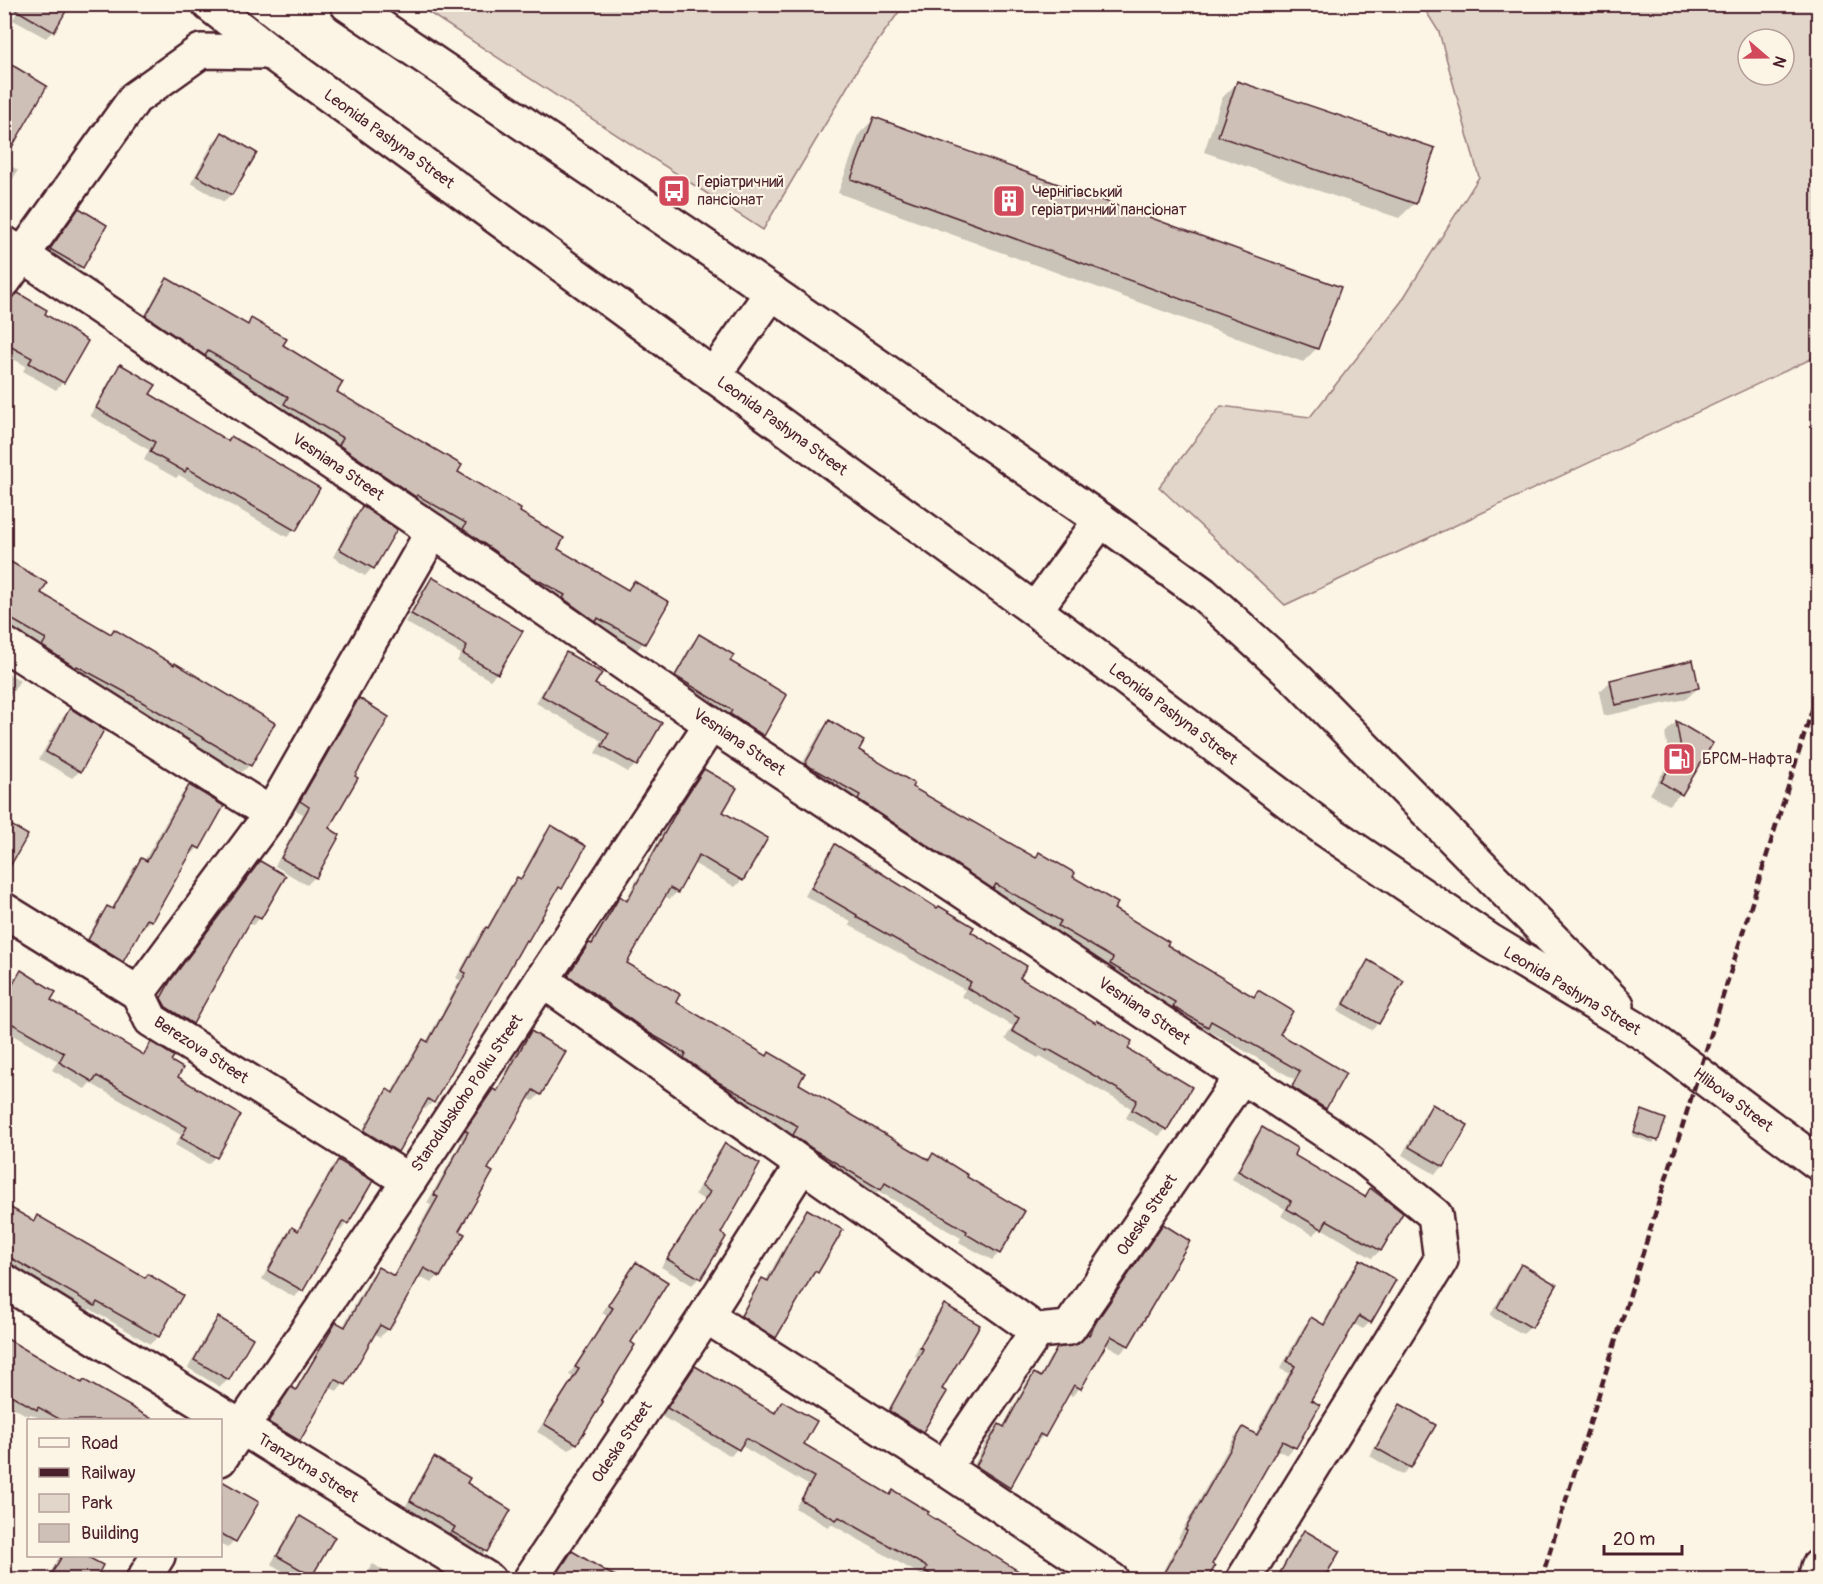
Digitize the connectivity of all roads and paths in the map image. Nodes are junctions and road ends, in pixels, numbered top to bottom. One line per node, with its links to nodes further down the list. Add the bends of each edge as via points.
1 (209, 4): 3 (street, Leonida Pashyna Street)
2 (347, 4): 5 (street, Leonida Pashyna Street)
3 (270, 52): 4 (street, via 201,51 135,98); 6 (street, Leonida Pashyna Street)
4 (10, 259): 8 (street, Vesniana Street)
5 (771, 292): 6 (street); 7 (street, Leonida Pashyna Street)
6 (713, 376): 9 (street, Leonida Pashyna Street)
7 (1101, 520): 9 (street); 16 (street, Leonida Pashyna Street, via 1203,594 1298,680)
8 (434, 531): 11 (street, Vesniana Street); 12 (street)
9 (1035, 610): 16 (street, Leonida Pashyna Street, via 1326,830 1490,941)
10 (4, 644): 12 (street)
11 (711, 724): 14 (street, Starodubskoho Polku Street); 17 (street, Vesniana Street)
12 (271, 814): 15 (street)
13 (4, 910): 15 (street)
14 (542, 980): 19 (street); 20 (street, Starodubskoho Polku Street)
15 (138, 993): 20 (street, Berezova Street, via 151,1020)
16 (1648, 1036): 18 (street, Hlibova Street)
17 (1242, 1076): 23 (street, Odeska Street, via 1069,1328); 33 (street, Vesniana Street, via 1361,1155 1435,1215 1441,1260)
18 (1818, 1163)
19 (802, 1165): 22 (street, Odeska Street); 23 (street)
20 (409, 1181): 24 (street, Starodubskoho Polku Street)
21 (4, 1281): 24 (street, Tranzytna Street)
22 (713, 1305): 26 (street, via 706,1316); 31 (street, Odeska Street)
23 (1037, 1331): 26 (street)
24 (242, 1427): 25 (street, Starodubskoho Polku Street); 30 (street, Tranzytna Street)
25 (222, 1456)
26 (944, 1468): 32 (street)
27 (157, 1557): 29 (street)
28 (1818, 1568): 34 (street)
29 (143, 1580)
30 (489, 1580)
31 (530, 1580)
32 (1112, 1580)
33 (1243, 1580)
34 (1815, 1580)

